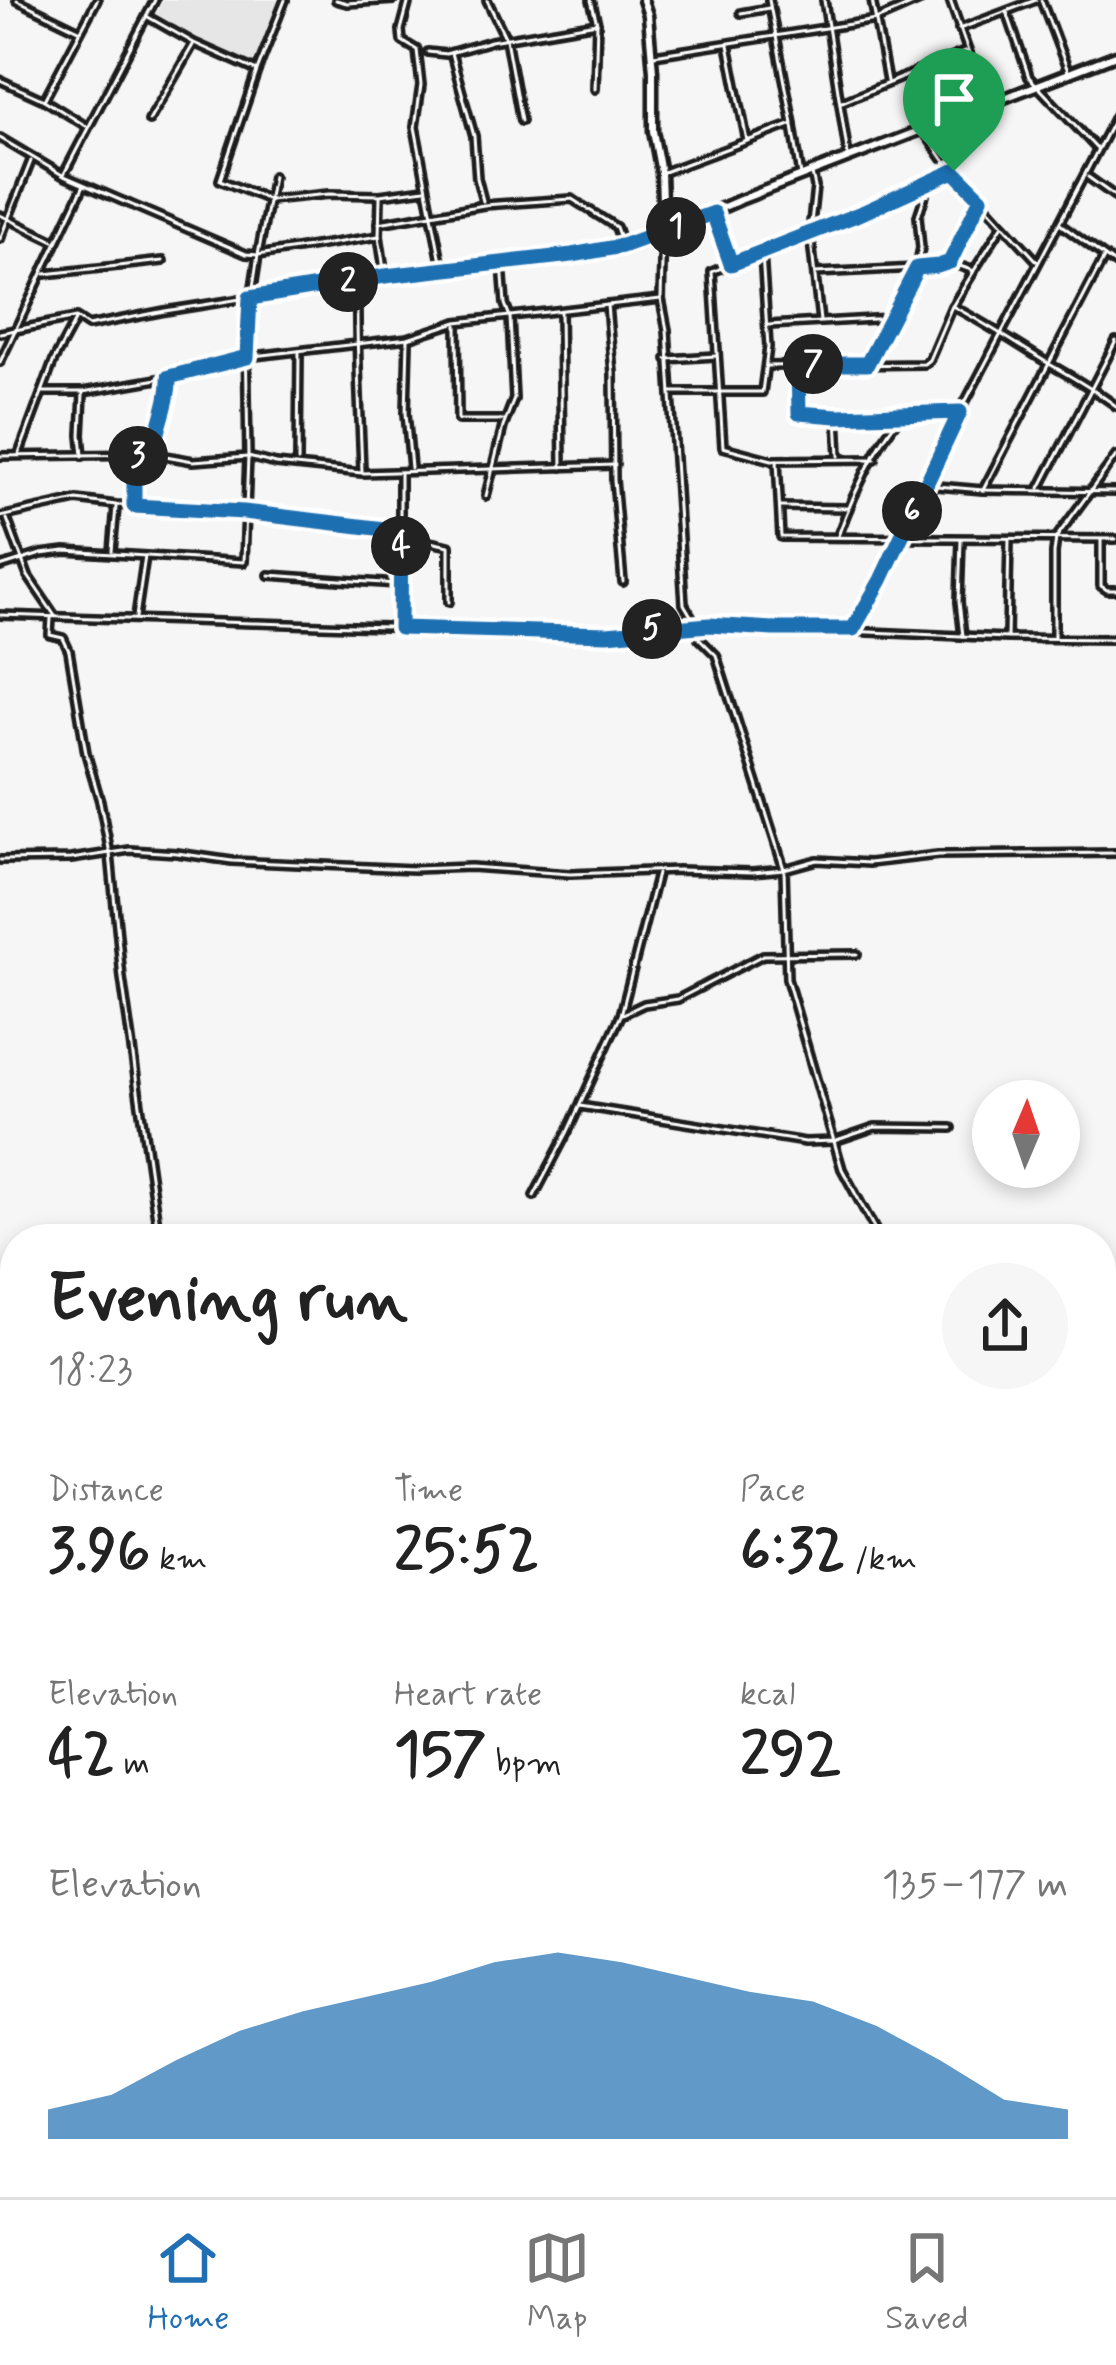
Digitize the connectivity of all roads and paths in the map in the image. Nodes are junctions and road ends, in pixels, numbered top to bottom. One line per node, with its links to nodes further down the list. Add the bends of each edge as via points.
1 (16, 0): 25 (street)
2 (97, 0): 25 (street)
3 (155, 0): 20 (street)
4 (285, 0): 35 (street)
5 (335, 0): 6 (street)
6 (394, 0)
7 (410, 0): 64 (street, via 401,30 402,41 417,50 415,127)
8 (487, 0): 27 (street)
9 (591, 0): 22 (street)
10 (643, 0): 33 (street)
11 (770, 0): 17 (street)
12 (824, 0): 23 (street)
13 (872, 0): 21 (street)
14 (922, 0): 21 (street)
15 (950, 0): 24 (street)
16 (1039, 0): 18 (street); 36 (street)
17 (771, 8): 19 (street); 26 (street)
18 (1007, 12): 24 (street); 39 (street)
19 (741, 13)
20 (148, 16): 28 (street); 48 (street)
21 (876, 20): 23 (street); 38 (street)
22 (597, 23): 27 (street); 40 (street)
23 (830, 26): 26 (street); 42 (street)
24 (959, 29): 31 (street)
25 (80, 30): 41 (street)
26 (776, 34): 29 (street); 47 (street)
27 (504, 39): 30 (street); 46 (street)
28 (194, 43): 35 (street); 45 (street)
29 (728, 43): 33 (street); 51 (street)
30 (451, 51): 32 (street); 69 (street)
31 (967, 51): 38 (street); 43 (street)
32 (428, 52)
33 (652, 55): 56 (street)
34 (1116, 56): 36 (street)
35 (257, 71): 68 (street, via 220,180)
36 (1068, 74): 39 (street)
37 (0, 80): 41 (street)
38 (888, 84): 42 (street)
39 (1037, 87): 43 (street); 52 (street)
40 (595, 89)
41 (44, 100): 48 (street)
42 (841, 103): 53 (street)
43 (987, 105): 49 (street)
44 (1116, 116): 52 (street)
45 (149, 121)
46 (521, 121)
47 (793, 124): 51 (street); 61 (street)
48 (87, 127): 58 (street)
49 (923, 130): 53 (street); 55 (street)
50 (0, 138): 54 (street)
51 (747, 142): 56 (street)
52 (1098, 151): 60 (street)
53 (849, 158): 57 (street)
54 (32, 159): 58 (street); 73 (street)
55 (954, 171): 62 (street); 67 (street)
56 (662, 173): 77 (street)
57 (812, 173): 61 (street); 78 (street)
58 (64, 176): 63 (street)
59 (273, 176): 68 (street)
60 (1086, 176): 66 (street); 75 (street)
61 (801, 178): 70 (street)
62 (928, 184): 78 (street); 93 (street)
63 (84, 185): 81 (street); 84 (street)
64 (425, 189): 65 (street); 72 (street)
65 (380, 195): 68 (street); 74 (street)
66 (1116, 197)
67 (981, 198): 76 (street); 87 (street)
68 (268, 200): 84 (street)
69 (484, 205): 72 (street); 82 (street, via 572,199 616,227)
70 (713, 213): 77 (street); 90 (street)
71 (0, 215): 73 (street)
72 (430, 215): 74 (street); 92 (street)
73 (9, 220): 80 (street); 81 (street)
74 (379, 223): 79 (street)
75 (1060, 224): 85 (street); 88 (street)
76 (1003, 225): 88 (street); 94 (street)
77 (663, 230): 82 (street); 100 (street)
78 (810, 232): 83 (street); 95 (street)
79 (379, 236): 84 (street); 97 (street)
80 (0, 238)
81 (56, 242): 96 (street)
82 (622, 246): 89 (street)
83 (761, 250): 90 (street); 109 (street)
84 (257, 255): 99 (street)
85 (1105, 258): 91 (street); 121 (street)
86 (163, 261): 96 (street)
87 (950, 262): 93 (street); 94 (street)
88 (1039, 263): 112 (street)
89 (502, 264): 92 (street); 104 (street)
90 (731, 264): 117 (street, via 712,272)
91 (1116, 265)
92 (442, 268): 97 (street)
93 (917, 268): 95 (street); 106 (street)
94 (974, 271): 102 (street)
95 (814, 273): 107 (street)
96 (43, 274): 110 (street)
97 (385, 276): 99 (street)
98 (357, 289): 115 (street)
99 (250, 298): 105 (street, via 88,326); 118 (street)
100 (661, 299): 101 (street); 119 (street)
101 (607, 304): 103 (street); 147 (street)
102 (952, 306): 112 (street); 123 (street, via 924,364)
103 (560, 309): 104 (street); 148 (street)
104 (510, 317): 108 (street); 135 (street, via 514,399)
105 (76, 318): 110 (street); 127 (street)
106 (893, 318): 107 (street); 123 (street)
107 (820, 321): 109 (street)
108 (457, 322): 113 (street); 135 (street, via 458,420)
109 (765, 326): 124 (street)
110 (16, 331): 111 (street); 120 (street)
111 (0, 333)
112 (1002, 333): 121 (street); 133 (street)
113 (408, 338): 115 (street); 150 (street)
114 (1116, 341): 126 (street)
115 (356, 346): 116 (street); 152 (street)
116 (299, 349): 118 (street); 146 (street)
117 (717, 355): 119 (street); 130 (street)
118 (247, 357): 125 (street); 142 (street)
119 (667, 359): 129 (street)
120 (0, 362)
121 (1049, 363): 126 (street); 154 (street)
122 (798, 364): 123 (street); 124 (street); 134 (street, via 799,413)
123 (867, 364)
124 (766, 366): 130 (street, via 762,392)
125 (169, 377): 128 (street); 136 (street)
126 (1091, 386): 131 (street); 155 (street)
127 (44, 392): 128 (street); 140 (street)
128 (83, 392): 138 (street)
129 (669, 392): 130 (street); 185 (street, via 685,604)
130 (719, 394): 144 (street, via 723,447)
131 (1116, 406)
132 (904, 412): 133 (street); 134 (street); 143 (street)
133 (960, 412): 153 (street)
134 (837, 416): 145 (street)
135 (505, 420): 149 (street)
136 (154, 454): 141 (street); 142 (street)
137 (0, 456): 140 (street)
138 (83, 456): 140 (street); 141 (street)
139 (1116, 456): 156 (street)
140 (18, 457)
141 (134, 457): 160 (street)
142 (248, 457): 146 (street); 163 (street)
143 (874, 459): 145 (street); 162 (street)
144 (777, 460): 145 (street); 161 (street)
145 (839, 460)
146 (298, 465): 152 (street)
147 (615, 465): 148 (street); 178 (street)
148 (562, 467): 149 (street)
149 (493, 470): 150 (street); 158 (street)
150 (411, 471): 151 (street)
151 (400, 472): 152 (street); 165 (street)
152 (362, 473)
153 (925, 485): 154 (street); 169 (street)
154 (983, 490): 155 (street)
155 (1039, 490): 156 (street)
156 (1090, 490): 157 (street); 170 (street)
157 (1116, 492)
158 (486, 496)
159 (116, 505): 160 (street); 164 (street, via 77,500); 173 (street)
160 (134, 506): 163 (street)
161 (780, 507): 162 (street); 166 (street, via 781,537)
162 (848, 508): 166 (street)
163 (244, 512): 165 (street); 174 (street, via 244,562)
164 (3, 518): 175 (street)
165 (401, 531): 179 (street); 181 (street, via 449,546)
166 (838, 537): 169 (street)
167 (961, 537): 168 (street); 169 (street); 188 (street)
168 (1009, 537): 170 (street); 189 (street)
169 (899, 538): 187 (street)
170 (1056, 538): 171 (street); 190 (street)
171 (1101, 538): 172 (street); 180 (street, via 1101,586)
172 (1116, 539)
173 (112, 552): 174 (street); 175 (street, via 64,550)
174 (145, 556): 184 (street)
175 (23, 561): 176 (street); 183 (street)
176 (0, 567)
177 (269, 575): 179 (street)
178 (622, 583)
179 (399, 584): 186 (street)
180 (1116, 590)
181 (449, 602)
182 (0, 615): 183 (street)
183 (53, 617): 184 (street); 193 (street, via 50,635 63,638 69,651)
184 (136, 619): 186 (street)
185 (697, 626): 186 (street, via 607,634); 187 (street); 195 (street, via 717,659)
186 (400, 628)
187 (853, 629): 188 (street)
188 (964, 636): 189 (street)
189 (1006, 638): 190 (street)
190 (1054, 638): 191 (street)
191 (1116, 638)
192 (1116, 853): 195 (street, via 817,860)
193 (110, 854): 194 (street); 196 (street); 204 (street)
194 (0, 860)
195 (784, 869): 196 (street); 197 (street)
196 (658, 872): 199 (street)
197 (787, 954): 198 (street); 199 (street, via 763,955 678,1000); 202 (street, via 787,979)
198 (857, 954)
199 (621, 1015): 200 (street)
200 (580, 1106): 202 (street); 203 (street)
201 (952, 1128): 202 (street, via 875,1127)
202 (834, 1141): 205 (street)
203 (534, 1196)
204 (157, 1224)
205 (872, 1224)

